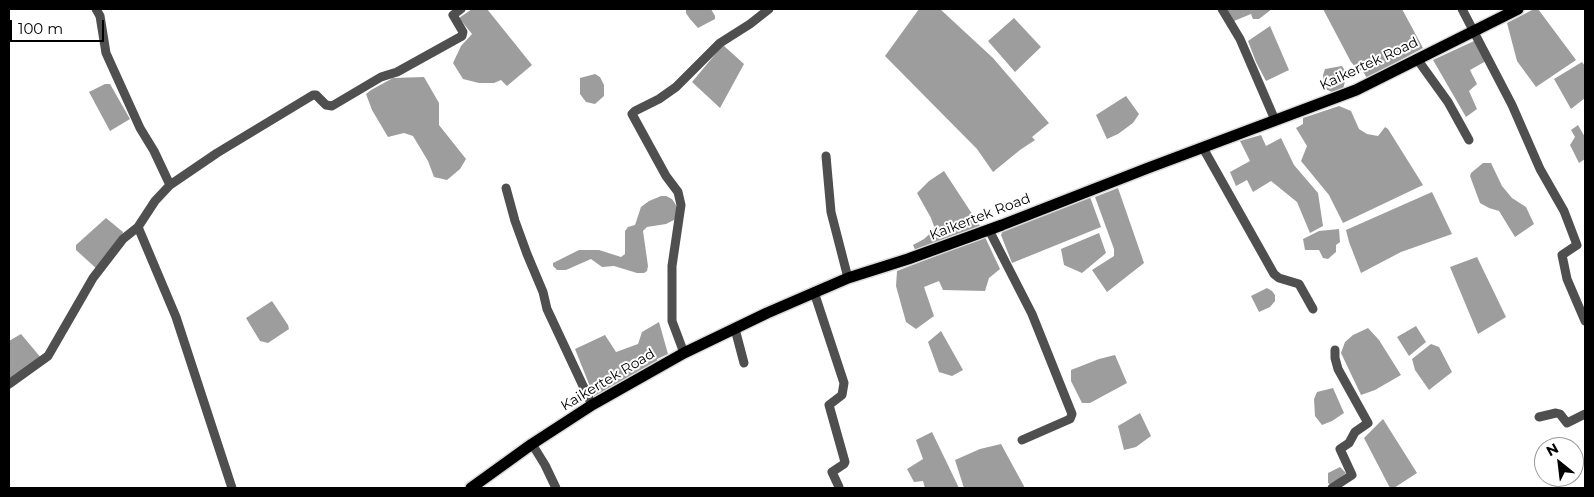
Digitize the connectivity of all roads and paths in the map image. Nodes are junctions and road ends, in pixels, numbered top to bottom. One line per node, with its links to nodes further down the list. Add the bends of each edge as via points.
1 (96, 9): 13 (street, via 106,53)
2 (461, 9): 13 (street, via 453,15 462,36 397,72 380,77 332,106 313,95 224,148)
3 (769, 9): 24 (street, via 720,42 676,87 632,114 680,198 672,266 672,321)
4 (1222, 9): 9 (street, via 1240,39)
5 (1462, 9): 7 (street)
6 (1518, 9): 7 (main road, Kaikertek Road)
7 (1474, 30): 8 (main road, Kaikertek Road); 17 (street, via 1540,169)
8 (1417, 59): 9 (main road, Kaikertek Road, via 1356,90); 10 (street, via 1448,102)
9 (1275, 120): 11 (main road, Kaikertek Road)
10 (1469, 140)
11 (1203, 148): 16 (main road, Kaikertek Road); 20 (street, via 1274,274 1299,284)
12 (826, 156): 18 (street, via 831,212)
13 (170, 185): 15 (street)
14 (506, 188): 27 (street, via 547,309)
15 (138, 227): 26 (street, via 122,238 93,278 48,356); 32 (street, via 176,317)
16 (989, 230): 18 (main road, Kaikertek Road); 30 (street, via 1032,314 1072,414 1070,418)
17 (1581, 244): 21 (street, via 1562,255 1567,279)
18 (848, 278): 19 (main road, Kaikertek Road)
19 (814, 292): 22 (main road, Kaikertek Road); 35 (street, via 844,383 842,395 829,405 845,462 832,472)
20 (1313, 309)
21 (1585, 321)
22 (735, 329): 24 (main road, Kaikertek Road); 25 (street)
23 (1335, 350): 36 (street, via 1338,369 1368,423 1340,449 1352,474)
24 (684, 353): 27 (main road, Kaikertek Road)
25 (744, 363)
26 (9, 384)
27 (592, 405): 31 (main road, Kaikertek Road)
28 (1585, 414): 29 (street, via 1567,423 1556,413)
29 (1539, 418)
30 (1022, 440)
31 (532, 444): 33 (main road, Kaikertek Road); 34 (street)
32 (232, 488)
33 (471, 488)
34 (556, 488)
35 (839, 488)
36 (1332, 488)

